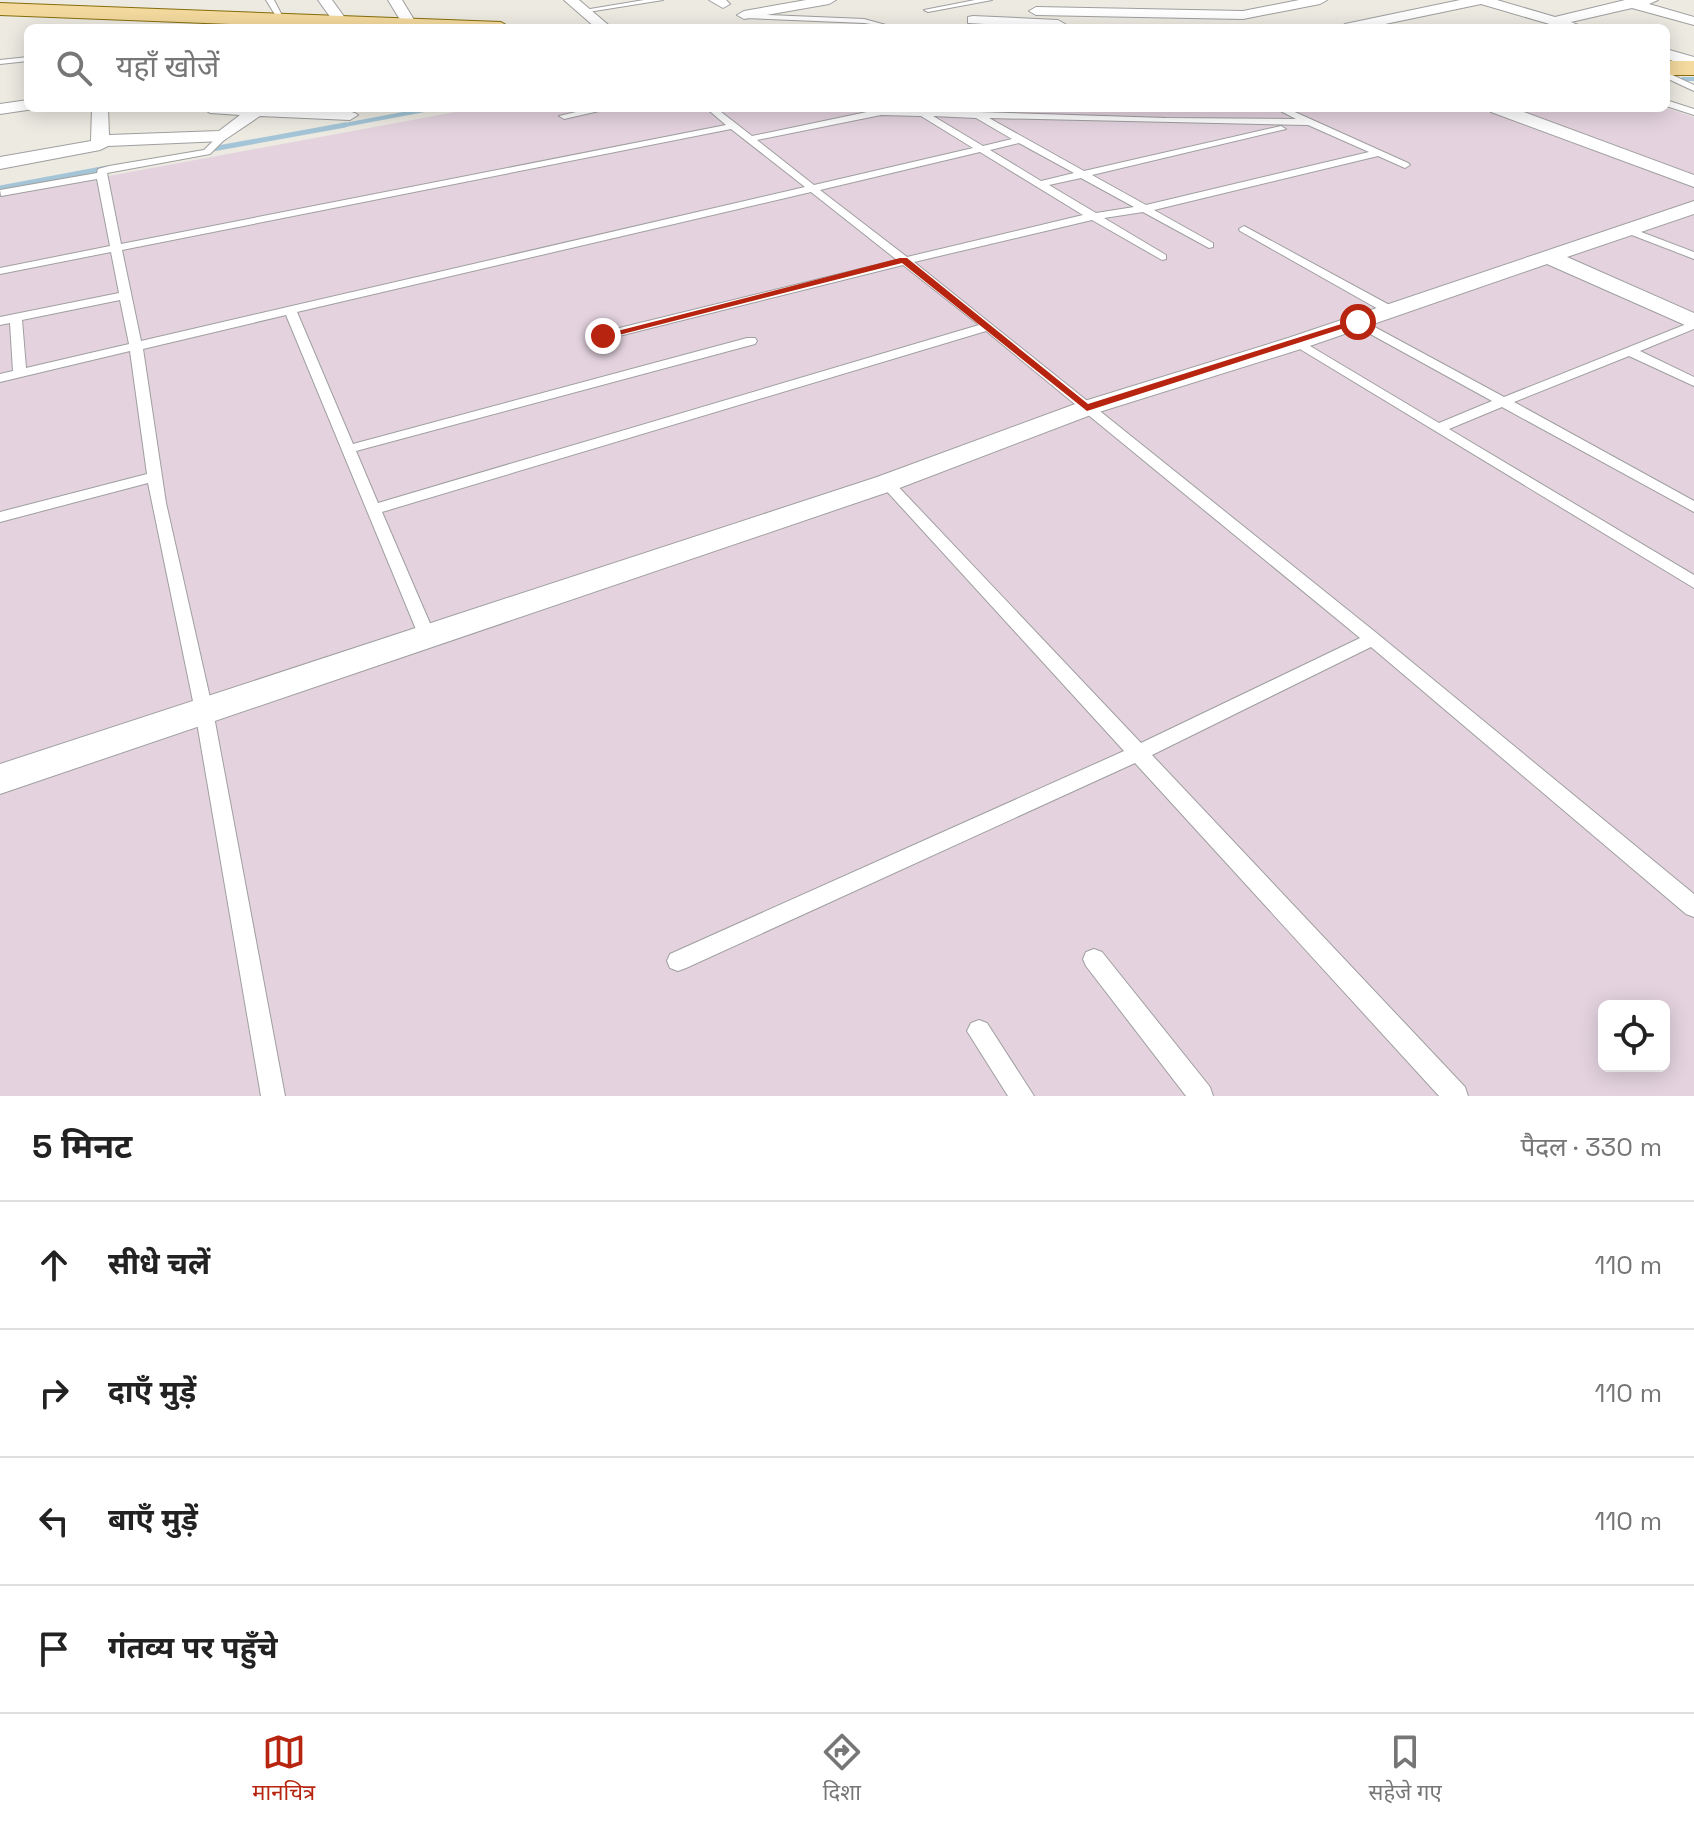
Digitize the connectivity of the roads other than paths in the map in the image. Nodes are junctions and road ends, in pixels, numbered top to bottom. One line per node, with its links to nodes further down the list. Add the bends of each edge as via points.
1 (270, 0): 27 (lane)
2 (325, 0): 31 (street)
3 (395, 0): 34 (street)
4 (571, 0): 20 (street)
5 (659, 0): 20 (lane)
6 (829, 0): 24 (street)
7 (945, 0): 18 (lane)
8 (988, 0): 18 (lane)
9 (1099, 0): 10 (street)
10 (1129, 0): 16 (street); 23 (street)
11 (1232, 0): 16 (street)
12 (1320, 0): 26 (street)
13 (1481, 0): 29 (street); 41 (street)
14 (1651, 0): 17 (street)
15 (719, 2): 24 (street)
16 (1209, 2): 26 (street)
17 (1626, 2): 29 (street); 30 (street)
18 (957, 5): 19 (lane)
19 (928, 10)
20 (582, 11): 35 (street)
21 (0, 12): 27 (main road); 32 (main road)
22 (1331, 12): 40 (street)
23 (1139, 13): 25 (street); 26 (street); 38 (street)
24 (745, 15): 36 (lane)
25 (1039, 15): 28 (street); 37 (street)
26 (1243, 15): 39 (street)
27 (282, 19): 31 (main road)
28 (973, 20)
29 (1555, 21): 42 (street)
30 (1694, 21)
31 (341, 22): 33 (main road)
32 (203, 24)
33 (355, 24)
34 (412, 24)
35 (600, 24)
36 (876, 24)
37 (1122, 24)
38 (1148, 24)
39 (1266, 24)
40 (1274, 24)
41 (1364, 24)
42 (1565, 24)
43 (1670, 55): 46 (street)
44 (24, 59): 45 (lane)
45 (0, 62)
46 (1694, 64): 47 (main road)
47 (1670, 65)
48 (1670, 77): 49 (lane)
49 (1694, 88)
50 (1670, 104): 63 (lane)
51 (24, 106): 52 (street)
52 (0, 109)
53 (253, 112): 70 (street)
54 (304, 112): 64 (street)
55 (586, 112): 66 (lane)
56 (715, 112): 69 (lane)
57 (868, 112): 71 (lane)
58 (919, 112): 74 (lane)
59 (932, 112): 65 (lane)
60 (971, 112): 65 (lane)
61 (1288, 112): 67 (lane)
62 (1508, 112): 80 (street)
63 (1694, 112)
64 (350, 115)
65 (976, 115): 67 (lane); 72 (lane)
66 (564, 116)
67 (1312, 123): 75 (lane); 78 (lane)
68 (101, 125): 70 (street); 73 (street); 76 (street, via 95,147)
69 (734, 126): 71 (lane); 90 (lane)
70 (221, 139): 79 (lane)
71 (751, 139): 82 (lane)
72 (1020, 140): 74 (lane); 78 (lane)
73 (14, 142)
74 (982, 149): 81 (lane); 82 (lane)
75 (1379, 153): 77 (lane); 85 (lane)
76 (0, 163)
77 (1405, 165)
78 (1080, 174): 81 (lane); 85 (lane)
79 (101, 175): 83 (lane); 90 (lane)
80 (1694, 181)
81 (1040, 184): 86 (lane)
82 (813, 188): 94 (lane); 97 (lane)
83 (1, 193)
84 (1694, 207): 88 (street)
85 (1144, 209): 86 (lane); 89 (lane)
86 (1095, 217): 92 (lane); 94 (lane)
87 (1244, 229): 98 (lane)
88 (1628, 230): 91 (lane); 93 (street)
89 (1209, 245)
90 (116, 249): 95 (lane); 96 (lane)
91 (1694, 256)
92 (1162, 257)
93 (1548, 257): 98 (street); 102 (street)
94 (904, 260): 103 (lane); 104 (lane)
95 (0, 271)
96 (126, 295): 99 (lane); 107 (lane)
97 (290, 311): 107 (lane); 115 (lane)
98 (1391, 311): 101 (street)
99 (16, 317): 100 (lane); 109 (lane)
100 (0, 321)
101 (1358, 322): 106 (street); 112 (lane)
102 (1694, 323): 108 (lane)
103 (988, 326): 113 (lane); 119 (lane)
104 (603, 336)
105 (751, 341): 115 (lane)
106 (1296, 343): 113 (street); 114 (lane)
107 (136, 347): 109 (lane); 116 (lane)
108 (1629, 351): 111 (lane); 112 (lane)
109 (20, 373): 110 (lane)
110 (0, 378)
111 (1694, 382)
112 (1504, 402): 114 (lane); 118 (lane)
113 (1087, 408): 117 (street); 123 (lane)
114 (1438, 428): 121 (lane)
115 (349, 449): 119 (lane)
116 (154, 477): 120 (lane); 124 (lane)
117 (887, 483): 122 (street); 125 (lane)
118 (1694, 507)
119 (375, 509): 122 (lane)
120 (0, 517)
121 (1693, 580)
122 (426, 635): 124 (street)
123 (1373, 639): 125 (lane); 127 (lane)
124 (204, 711): 126 (street); 131 (lane)
125 (1138, 753): 129 (lane); 134 (lane)
126 (0, 779)
127 (1694, 907)
128 (1094, 959): 133 (lane)
129 (678, 961)
130 (979, 1031): 132 (lane)
131 (273, 1096)
132 (1022, 1096)
133 (1201, 1096)
134 (1456, 1096)

